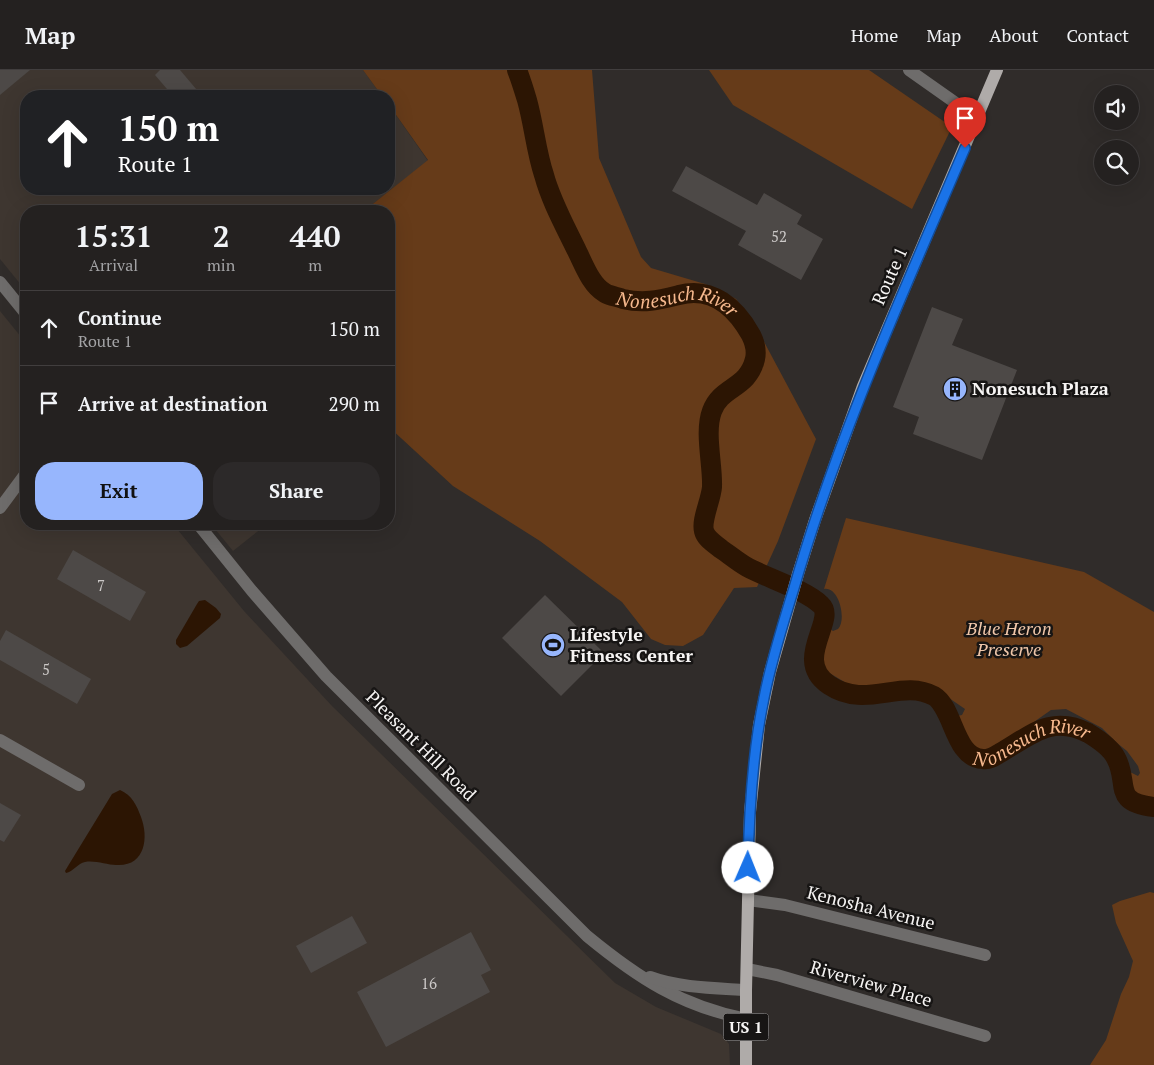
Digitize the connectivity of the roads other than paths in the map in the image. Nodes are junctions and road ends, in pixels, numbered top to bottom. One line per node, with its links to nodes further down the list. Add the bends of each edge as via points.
1 (909, 70): 3 (street)
2 (997, 70): 3 (main road, Route 1 / US 1)
3 (977, 118): 11 (main road, Route 1 / US 1, via 863,386 786,614 759,725 750,812)
4 (0, 282): 5 (street)
5 (20, 307)
6 (20, 481): 7 (street)
7 (0, 508)
8 (203, 530): 14 (street, Pleasant Hill Road, via 331,682 587,936)
9 (0, 740): 10 (street)
10 (79, 785)
11 (748, 900): 12 (street, Kenosha Avenue, via 785,905); 13 (main road, US 1)
12 (985, 955)
13 (747, 969): 15 (main road, US 1); 17 (street, Riverview Place)
14 (639, 974): 15 (street, Pleasant Hill Road, via 670,983); 16 (street, Pleasant Hill Road, via 691,1004)
15 (746, 990): 16 (main road, US 1)
16 (746, 1019): 18 (main road, US 1)
17 (985, 1036)
18 (746, 1065)

